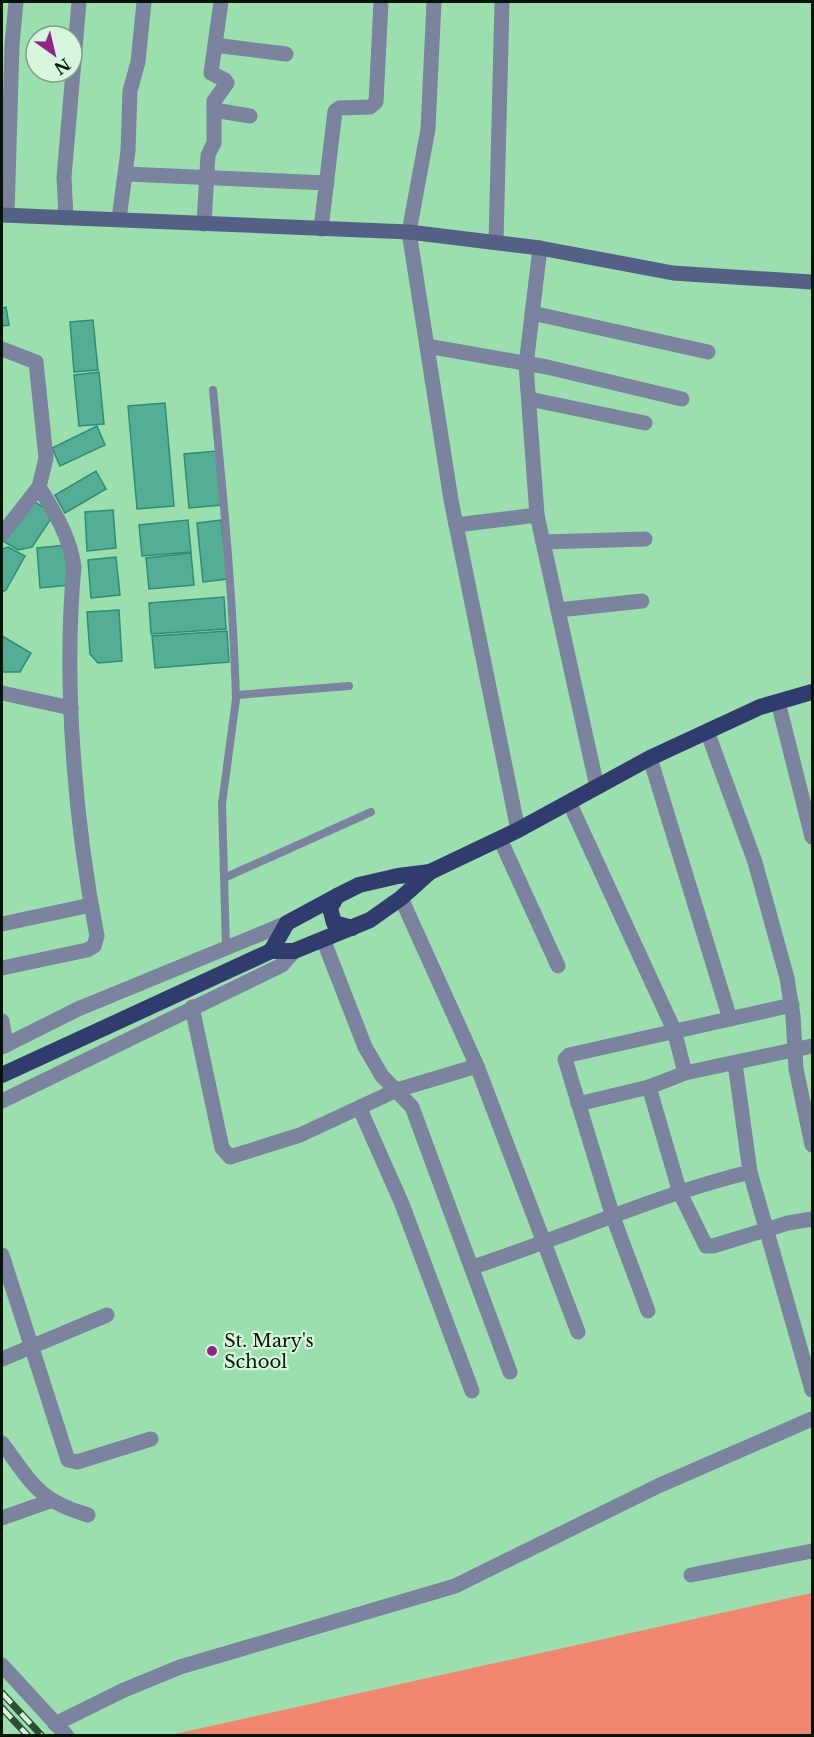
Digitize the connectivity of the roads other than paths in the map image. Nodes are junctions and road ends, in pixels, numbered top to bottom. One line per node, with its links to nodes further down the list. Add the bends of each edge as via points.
1 (16, 2): 8 (street)
2 (80, 2): 17 (street, via 64,177)
3 (144, 2): 13 (street, via 138,62 130,91)
4 (221, 2): 9 (street)
5 (381, 2): 15 (street, via 376,102 370,107 336,110)
6 (434, 2): 21 (street, via 428,129)
7 (502, 2): 22 (street)
8 (7, 45): 16 (street)
9 (215, 45): 10 (street); 11 (street, via 211,73 227,83 215,98)
10 (286, 54)
11 (214, 110): 12 (street); 14 (street, via 214,143 208,155)
12 (250, 116)
13 (126, 174): 14 (street); 18 (street)
14 (207, 180): 15 (street); 19 (street)
15 (327, 183): 20 (street)
16 (4, 215): 17 (main road)
17 (66, 218): 18 (main road)
18 (119, 219): 19 (main road)
19 (204, 224): 20 (main road)
20 (321, 229): 21 (main road)
21 (409, 232): 22 (main road); 26 (street)
22 (496, 242): 23 (main road)
23 (540, 248): 24 (main road, via 673,273); 25 (street)
24 (813, 282)
25 (532, 313): 28 (street); 29 (street)
26 (427, 346): 29 (street); 36 (street)
27 (2, 349): 34 (street, via 36,362 46,458)
28 (708, 352)
29 (526, 365): 31 (street); 32 (street)
30 (213, 390): 45 (lane, via 232,599)
31 (529, 399): 33 (street); 35 (street)
32 (682, 399)
33 (645, 423)
34 (39, 487): 37 (street); 47 (street, via 71,549 74,567)
35 (537, 515): 36 (street); 39 (street)
36 (456, 525): 54 (street)
37 (2, 534)
38 (645, 539): 39 (street)
39 (543, 542): 41 (street)
40 (642, 601): 41 (street)
41 (558, 610): 50 (street)
42 (349, 686): 45 (lane)
43 (2, 693): 47 (street)
44 (813, 693): 46 (highway)
45 (236, 695): 58 (lane, via 222,804)
46 (778, 702): 48 (highway); 53 (street)
47 (71, 708): 61 (street)
48 (707, 731): 49 (highway); 71 (street, via 755,862)
49 (650, 758): 50 (highway); 73 (street)
50 (597, 787): 51 (highway)
51 (569, 802): 54 (highway); 75 (street)
52 (371, 812): 58 (lane)
53 (810, 817): 55 (street)
54 (518, 830): 56 (highway)
55 (813, 837)
56 (500, 839): 57 (highway); 69 (street)
57 (430, 873): 59 (highway, via 359,885); 60 (highway)
58 (224, 878): 66 (lane)
59 (337, 896): 62 (highway); 64 (highway, via 330,908 332,918)
60 (401, 898): 64 (highway); 80 (street)
61 (91, 905): 63 (street); 70 (street, via 97,936 94,946)
62 (287, 923): 66 (street); 67 (highway)
63 (2, 924)
64 (352, 928): 65 (highway)
65 (323, 939): 68 (highway); 84 (street, via 365,1047 382,1076)
66 (226, 947): 76 (street, via 78,1009)
67 (271, 951): 68 (highway); 82 (highway)
68 (294, 951): 72 (street, via 282,965)
69 (558, 966)
70 (2, 968)
71 (792, 1005): 73 (street); 78 (street)
72 (192, 1007): 85 (street); 87 (street, via 222,1149 230,1157 300,1136)
73 (730, 1018): 75 (street)
74 (2, 1021): 76 (street)
75 (674, 1030): 81 (street); 86 (street, via 567,1056 564,1062)
76 (4, 1046)
77 (813, 1046): 78 (street)
78 (796, 1050): 79 (street); 88 (street, via 796,1069)
79 (735, 1063): 81 (street); 89 (street)
80 (477, 1066): 84 (street); 94 (street)
81 (685, 1072): 83 (street)
82 (2, 1075)
83 (649, 1087): 86 (street); 90 (street)
84 (397, 1090): 87 (street); 96 (street, via 412,1107)
85 (2, 1101)
86 (578, 1104): 91 (street)
87 (360, 1109): 104 (street, via 402,1204)
88 (813, 1145)
89 (750, 1172): 90 (street); 93 (street)
90 (680, 1192): 91 (street); 93 (street, via 706,1246)
91 (613, 1217): 94 (street); 97 (street)
92 (813, 1219): 93 (street)
93 (768, 1229): 103 (street)
94 (545, 1244): 96 (street); 99 (street)
95 (2, 1255): 100 (street)
96 (473, 1267): 102 (street)
97 (648, 1311)
98 (107, 1315): 100 (street)
99 (578, 1332)
100 (31, 1347): 101 (street); 106 (street, via 68,1460 77,1462)
101 (2, 1359)
102 (510, 1372)
103 (813, 1390)
104 (472, 1391)
105 (813, 1419): 114 (street, via 658,1486 455,1587 180,1667)
106 (151, 1439)
107 (2, 1443): 108 (street)
108 (50, 1501): 109 (street); 110 (street)
109 (88, 1515)
110 (2, 1518)
111 (813, 1551): 112 (street)
112 (691, 1575)
113 (2, 1665): 114 (street)
114 (55, 1724): 115 (street)
115 (67, 1736)

